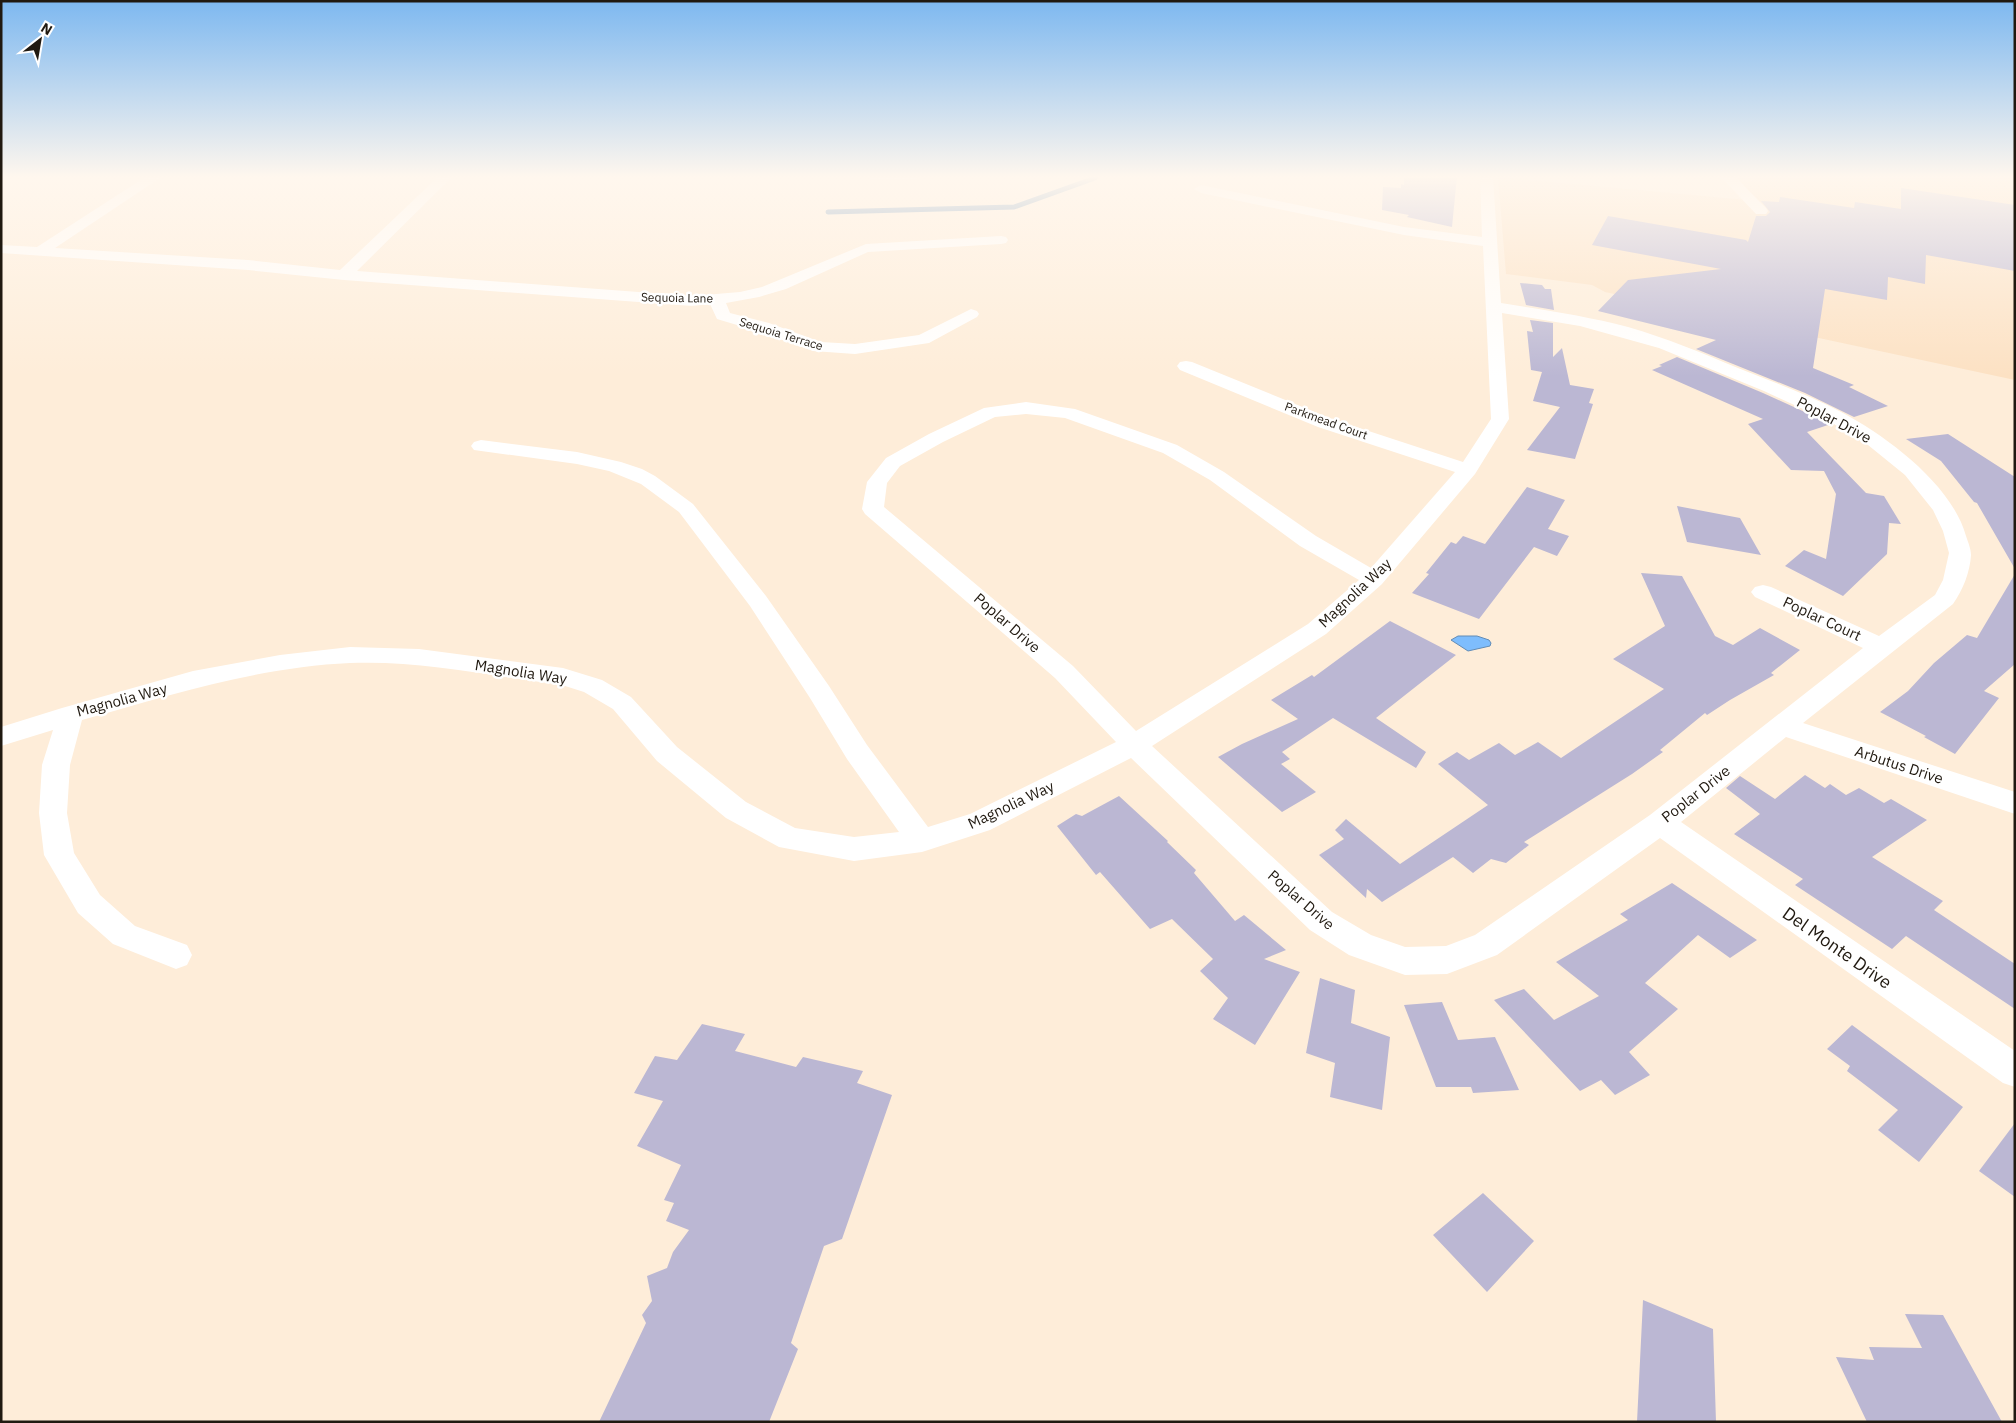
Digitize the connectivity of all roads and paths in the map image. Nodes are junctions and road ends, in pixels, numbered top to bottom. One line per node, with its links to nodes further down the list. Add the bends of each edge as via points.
1 (54, 242): 7 (street)
2 (378, 242): 8 (street)
3 (960, 242): 9 (street, Sequoia Lane, via 866,248 769,290)
4 (1487, 242): 5 (street)
5 (1491, 243): 10 (street, Magnolia Way)
6 (1, 249): 7 (street, Sequoia Lane)
7 (39, 252): 8 (street, Sequoia Lane, via 248,265)
8 (344, 275): 9 (street, Sequoia Lane, via 692,301)
9 (716, 299): 11 (street, Sequoia Terrace, via 723,316 819,347 855,349 922,339)
10 (1493, 306): 14 (street, Magnolia Way, via 1500,419); 17 (street, Poplar Drive, via 1580,321 1665,344 1836,417 1875,441 1912,471 1943,508 1960,553 1954,580 1945,599)
11 (971, 314)
12 (1186, 366): 14 (street, Parkmead Court, via 1325,423)
13 (481, 446): 24 (street, via 578,458 614,466 648,480 686,508 758,601 857,752)
14 (1468, 470): 15 (street, Magnolia Way)
15 (1374, 579): 21 (street, Magnolia Way, via 1317,629); 21 (street, Poplar Drive, via 1308,541 1217,476 1170,449 1068,413 1026,408 991,412 894,462 877,482 873,508 1064,672)
16 (1763, 592): 17 (street, Poplar Court)
17 (1880, 646): 19 (street, Poplar Drive)
18 (71, 714): 20 (street, Magnolia Way); 24 (street, Magnolia Way, via 193,680 350,655 419,657 563,677 594,686 622,703 667,754 736,810 790,838 854,849); 25 (street, via 56,764 52,813 60,855 89,904 124,935)
19 (1782, 726): 22 (street, Arbutus Drive); 23 (street, Poplar Drive)
20 (1, 737)
21 (1134, 745): 23 (street, Poplar Drive, via 1321,921 1360,945 1405,961 1447,960 1486,945); 24 (street, Magnolia Way, via 980,822)
22 (2015, 803)
23 (1660, 823): 26 (street, Del Monte Drive)
24 (922, 841)
25 (176, 955)
26 (2015, 1071)

